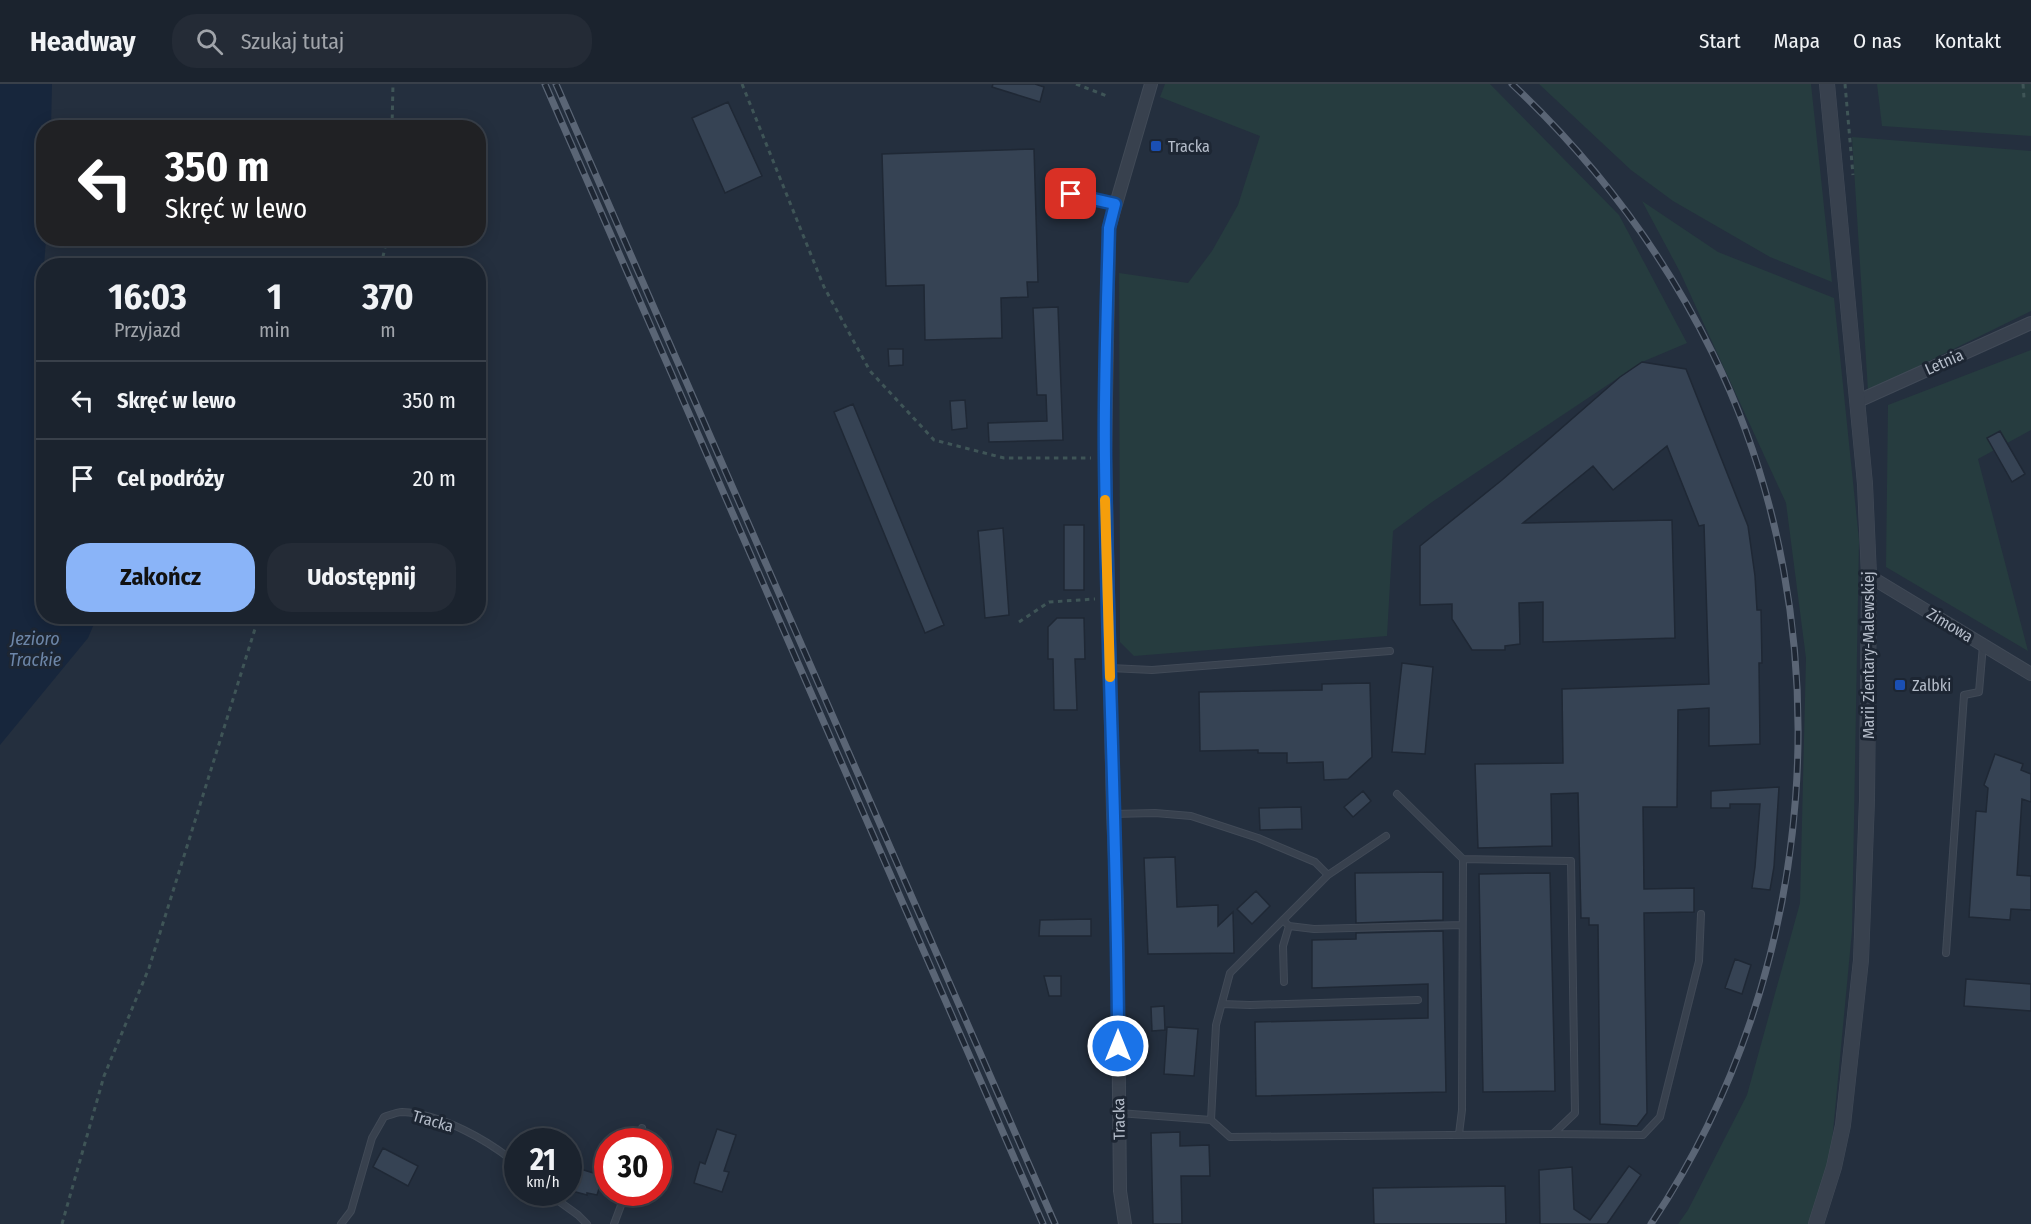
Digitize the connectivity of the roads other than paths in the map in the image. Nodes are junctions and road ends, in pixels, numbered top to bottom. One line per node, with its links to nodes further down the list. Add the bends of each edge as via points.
1 (1151, 84): 4 (street, Tracka)
2 (1827, 84): 6 (street, Marii Zientary-Malewskiej)
3 (1071, 194): 4 (lane)
4 (1115, 204): 10 (street, Tracka, via 1109,228 1105,457)
5 (2031, 323): 6 (street, Letnia)
6 (1858, 401): 7 (street, Marii Zientary-Malewskiej)
7 (1869, 576): 8 (street, Zimowa); 36 (street, Marii Zientary-Malewskiej, via 1861,960 1843,1125)
8 (1983, 645): 11 (street, Zimowa); 21 (lane, via 1979,692 1964,695)
9 (1390, 651): 10 (lane, via 1152,670)
10 (1110, 668): 13 (street, Tracka)
11 (2031, 674)
12 (1397, 794): 15 (lane)
13 (1113, 814): 16 (lane, via 1191,816 1315,862); 25 (street, Tracka, via 1118,904)
14 (1386, 836): 16 (lane)
15 (1463, 859): 19 (lane); 28 (lane, via 1571,861 1575,1113)
16 (1328, 875): 18 (lane)
17 (1701, 914): 28 (lane, via 1699,962 1660,1118 1643,1135)
18 (1283, 920): 20 (lane); 24 (lane, via 1230,973)
19 (1462, 925): 20 (lane, via 1314,929); 27 (lane)
20 (1289, 926): 22 (lane, via 1283,946)
21 (1946, 953)
22 (1284, 982)
23 (1418, 1000): 24 (lane)
24 (1222, 1004): 26 (lane, via 1215,1025)
25 (1118, 1113): 26 (lane); 35 (street, Tracka)
26 (1211, 1120): 27 (lane, via 1230,1137)
27 (1459, 1134): 28 (lane)
28 (1553, 1134)
29 (504, 1155): 32 (lane, Tracka, via 478,1137 441,1120 401,1112 384,1117 372,1138 351,1211)
30 (565, 1206): 33 (lane)
31 (621, 1206): 34 (lane)
32 (340, 1224)
33 (587, 1224)
34 (614, 1224)
35 (1125, 1224)
36 (1816, 1224)

